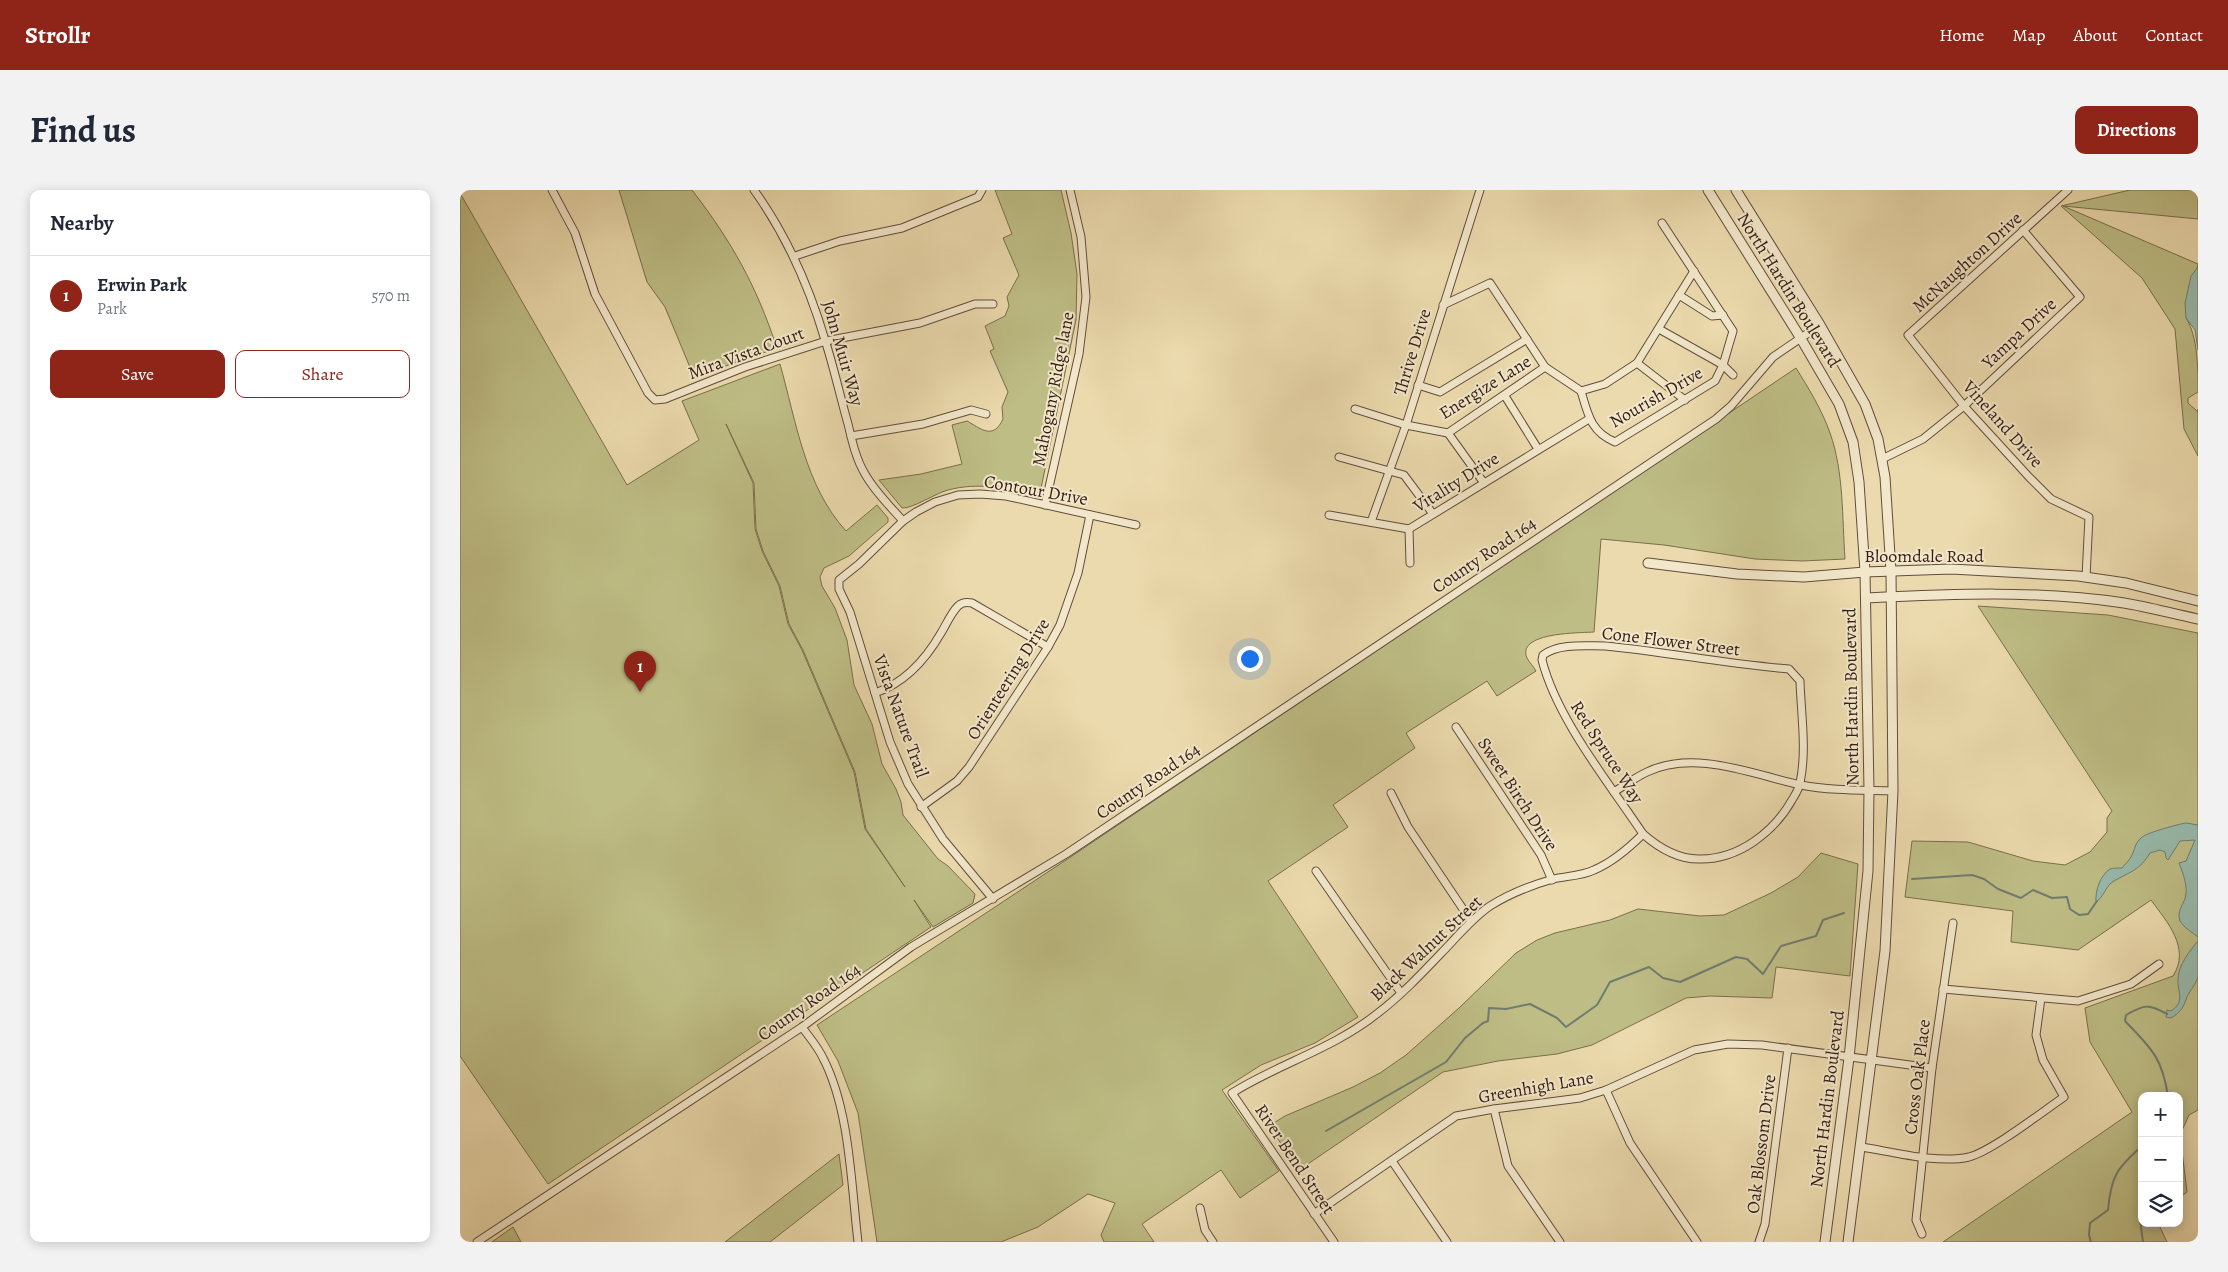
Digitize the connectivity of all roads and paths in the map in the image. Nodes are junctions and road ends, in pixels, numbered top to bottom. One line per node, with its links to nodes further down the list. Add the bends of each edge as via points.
1 (552, 190): 22 (street, Mira Vista Court, via 578,240 596,294 648,393 655,400)
2 (754, 190): 11 (street, John Muir Way)
3 (1070, 190): 43 (street, Mahogany Ridge lane, via 1081,237 1086,298 1078,354)
4 (1480, 190): 15 (street, Thrive Drive)
5 (1708, 190): 20 (street, North Hardin Boulevard)
6 (1736, 190): 17 (street, North Hardin Boulevard)
7 (2068, 190): 10 (street, McNaughton Drive)
8 (982, 191): 11 (street, via 978,197 916,224 840,241)
9 (1662, 223): 12 (street, Nourish Drive)
10 (2023, 230): 19 (street, McNaughton Drive); 31 (street, Yampa Drive, via 2080,297)
11 (795, 256): 22 (street, John Muir Way)
12 (1694, 271): 13 (street); 16 (street, Nourish Drive)
13 (1679, 296): 16 (street, via 1712,316); 18 (street)
14 (993, 304): 22 (street, Mira Vista Court, via 975,304 920,323)
15 (1442, 305): 21 (street, via 1490,283); 27 (street, Thrive Drive)
16 (1723, 315): 24 (street, Nourish Drive, via 1733,331)
17 (1820, 325): 20 (street, County Road 164); 40 (street, North Hardin Boulevard, via 1865,404)
18 (1659, 329): 23 (street); 24 (street)
19 (1908, 336): 31 (street, Vineland Drive)
20 (1800, 337): 54 (street, North Hardin Boulevard, via 1839,404 1853,442); 74 (street, County Road 164, via 1773,357 1716,419)
21 (1527, 339): 25 (street); 27 (street, via 1440,392)
22 (826, 341): 37 (street, John Muir Way)
23 (1637, 363): 28 (street, via 1605,384); 30 (street)
24 (1723, 365): 26 (street); 30 (street, Nourish Drive, via 1715,380)
25 (1545, 367): 28 (street); 29 (street, Energize Lane)
26 (1733, 375)
27 (1418, 385): 35 (street, Thrive Drive)
28 (1581, 391): 34 (street, Nourish Drive)
29 (1505, 396): 36 (street, Energize Lane); 38 (street)
30 (1685, 400): 34 (street, Nourish Drive, via 1615,442 1602,436)
31 (1964, 406): 40 (street, Yampa Drive, via 1924,439); 55 (street, Vineland Drive, via 2052,499 2089,517)
32 (1355, 409): 35 (street, Energize Lane)
33 (986, 414): 37 (street, via 971,410 923,424)
34 (1589, 419): 38 (street, Vitality Drive)
35 (1406, 425): 36 (street, Energize Lane); 41 (street, Thrive Drive)
36 (1448, 433): 42 (street)
37 (851, 436): 47 (street, John Muir Way, via 865,474)
38 (1538, 449): 42 (street, Vitality Drive)
39 (1339, 456): 41 (street)
40 (1882, 459): 53 (street, North Hardin Boulevard)
41 (1390, 470): 44 (street, via 1404,475); 48 (street, Thrive Drive)
42 (1484, 483): 44 (street, Vitality Drive)
43 (1045, 505): 45 (street, Contour Drive); 47 (street, Contour Drive, via 1006,496 958,496 935,502)
44 (1433, 514): 50 (street, Vitality Drive)
45 (1090, 515): 49 (street, Contour Drive); 61 (street, Orienteering Drive, via 1068,606)
46 (1329, 515): 48 (street, Vitality Drive)
47 (903, 521): 56 (street, Contour Drive)
48 (1371, 522): 50 (street, Vitality Drive)
49 (1136, 525)
50 (1408, 529): 51 (street)
51 (1410, 563)
52 (1648, 563): 54 (street, Bloomdale Road, via 1737,574 1804,577)
53 (1891, 571): 54 (street, Bloomdale Road); 55 (street, Bloomdale Road, via 1951,569); 57 (street, North Hardin Boulevard)
54 (1865, 572): 58 (street, North Hardin Boulevard)
55 (2086, 577): 59 (street, Bloomdale Road, via 2126,583)
56 (839, 580): 63 (street, Vista Nature Trail, via 839,589 850,612)
57 (1891, 597): 58 (street); 60 (street, via 2032,595 2124,603); 67 (street, North Hardin Boulevard)
58 (1866, 598): 66 (street, North Hardin Boulevard)
59 (2198, 601)
60 (2198, 619)
61 (1048, 647): 63 (street, via 972,603 964,602 957,606 936,642 915,668 890,687); 70 (street, Orienteering Drive, via 970,767 957,781)
62 (1543, 655): 65 (street, Cone Flower Street, via 1560,648 1605,646 1790,669 1800,680); 68 (street, Red Spruce Way, via 1566,719)
63 (875, 693): 70 (street, Vista Nature Trail, via 900,767)
64 (1456, 727): 73 (street, Sweet Birch Drive, via 1541,855)
65 (1800, 785): 66 (street, via 1830,790); 68 (street, via 1747,770 1687,763 1648,771); 71 (street, Red Spruce Way, via 1785,813 1768,831 1747,846 1723,856 1700,860 1677,856 1656,846)
66 (1869, 790): 67 (street); 83 (street, North Hardin Boulevard, via 1868,871)
67 (1893, 791): 84 (street, North Hardin Boulevard, via 1885,951)
68 (1614, 792): 71 (street, Red Spruce Way)
69 (1392, 794): 75 (street, via 1408,827)
70 (921, 807): 74 (street, Vista Nature Trail, via 942,839)
71 (1643, 834): 73 (street, Black Walnut Street, via 1612,862)
72 (1316, 871): 79 (street)
73 (1552, 880): 75 (street, Black Walnut Street, via 1512,894)
74 (993, 899): 81 (street, County Road 164, via 911,947)
75 (1471, 921): 79 (street, Black Walnut Street)
76 (1953, 923): 78 (street, Cross Oak Place)
77 (2159, 964): 80 (street, via 2131,984 2078,1001)
78 (1943, 989): 80 (street); 85 (street, Cross Oak Place)
79 (1401, 993): 87 (street, Black Walnut Street, via 1348,1035 1254,1079)
80 (2041, 998): 90 (street, via 2036,1035 2043,1060 2064,1097 1970,1157)
81 (802, 1026): 95 (street, County Road 164); 96 (street, via 823,1058 843,1116)
82 (1788, 1048): 83 (street, Greenhigh Lane); 86 (street, Greenhigh Lane, via 1728,1044 1694,1050); 102 (street, Oak Blossom Drive, via 1765,1224)
83 (1849, 1058): 84 (street, Greenhigh Lane); 103 (street, North Hardin Boulevard)
84 (1872, 1061): 85 (street, Greenhigh Lane); 89 (street, North Hardin Boulevard)
85 (1932, 1068): 90 (street, Cross Oak Place)
86 (1606, 1090): 88 (street, Greenhigh Lane, via 1580,1098); 101 (street, via 1630,1143)
87 (1232, 1093): 93 (street, River Bend Street)
88 (1494, 1109): 91 (street, Greenhigh Lane, via 1456,1116); 100 (street, via 1508,1166)
89 (1862, 1147): 90 (street); 104 (street, North Hardin Boulevard)
90 (1922, 1156): 94 (street, Cross Oak Place, via 1916,1220)
91 (1392, 1161): 93 (street, Greenhigh Lane); 99 (street)
92 (1200, 1208): 97 (street, via 1205,1230)
93 (1314, 1214): 98 (street, River Bend Street)
94 (1922, 1234)
95 (477, 1242)
96 (858, 1242)
97 (1213, 1242)
98 (1334, 1242)
99 (1447, 1242)
100 (1560, 1242)
101 (1697, 1242)
102 (1758, 1242)
103 (1825, 1242)
104 (1848, 1242)

